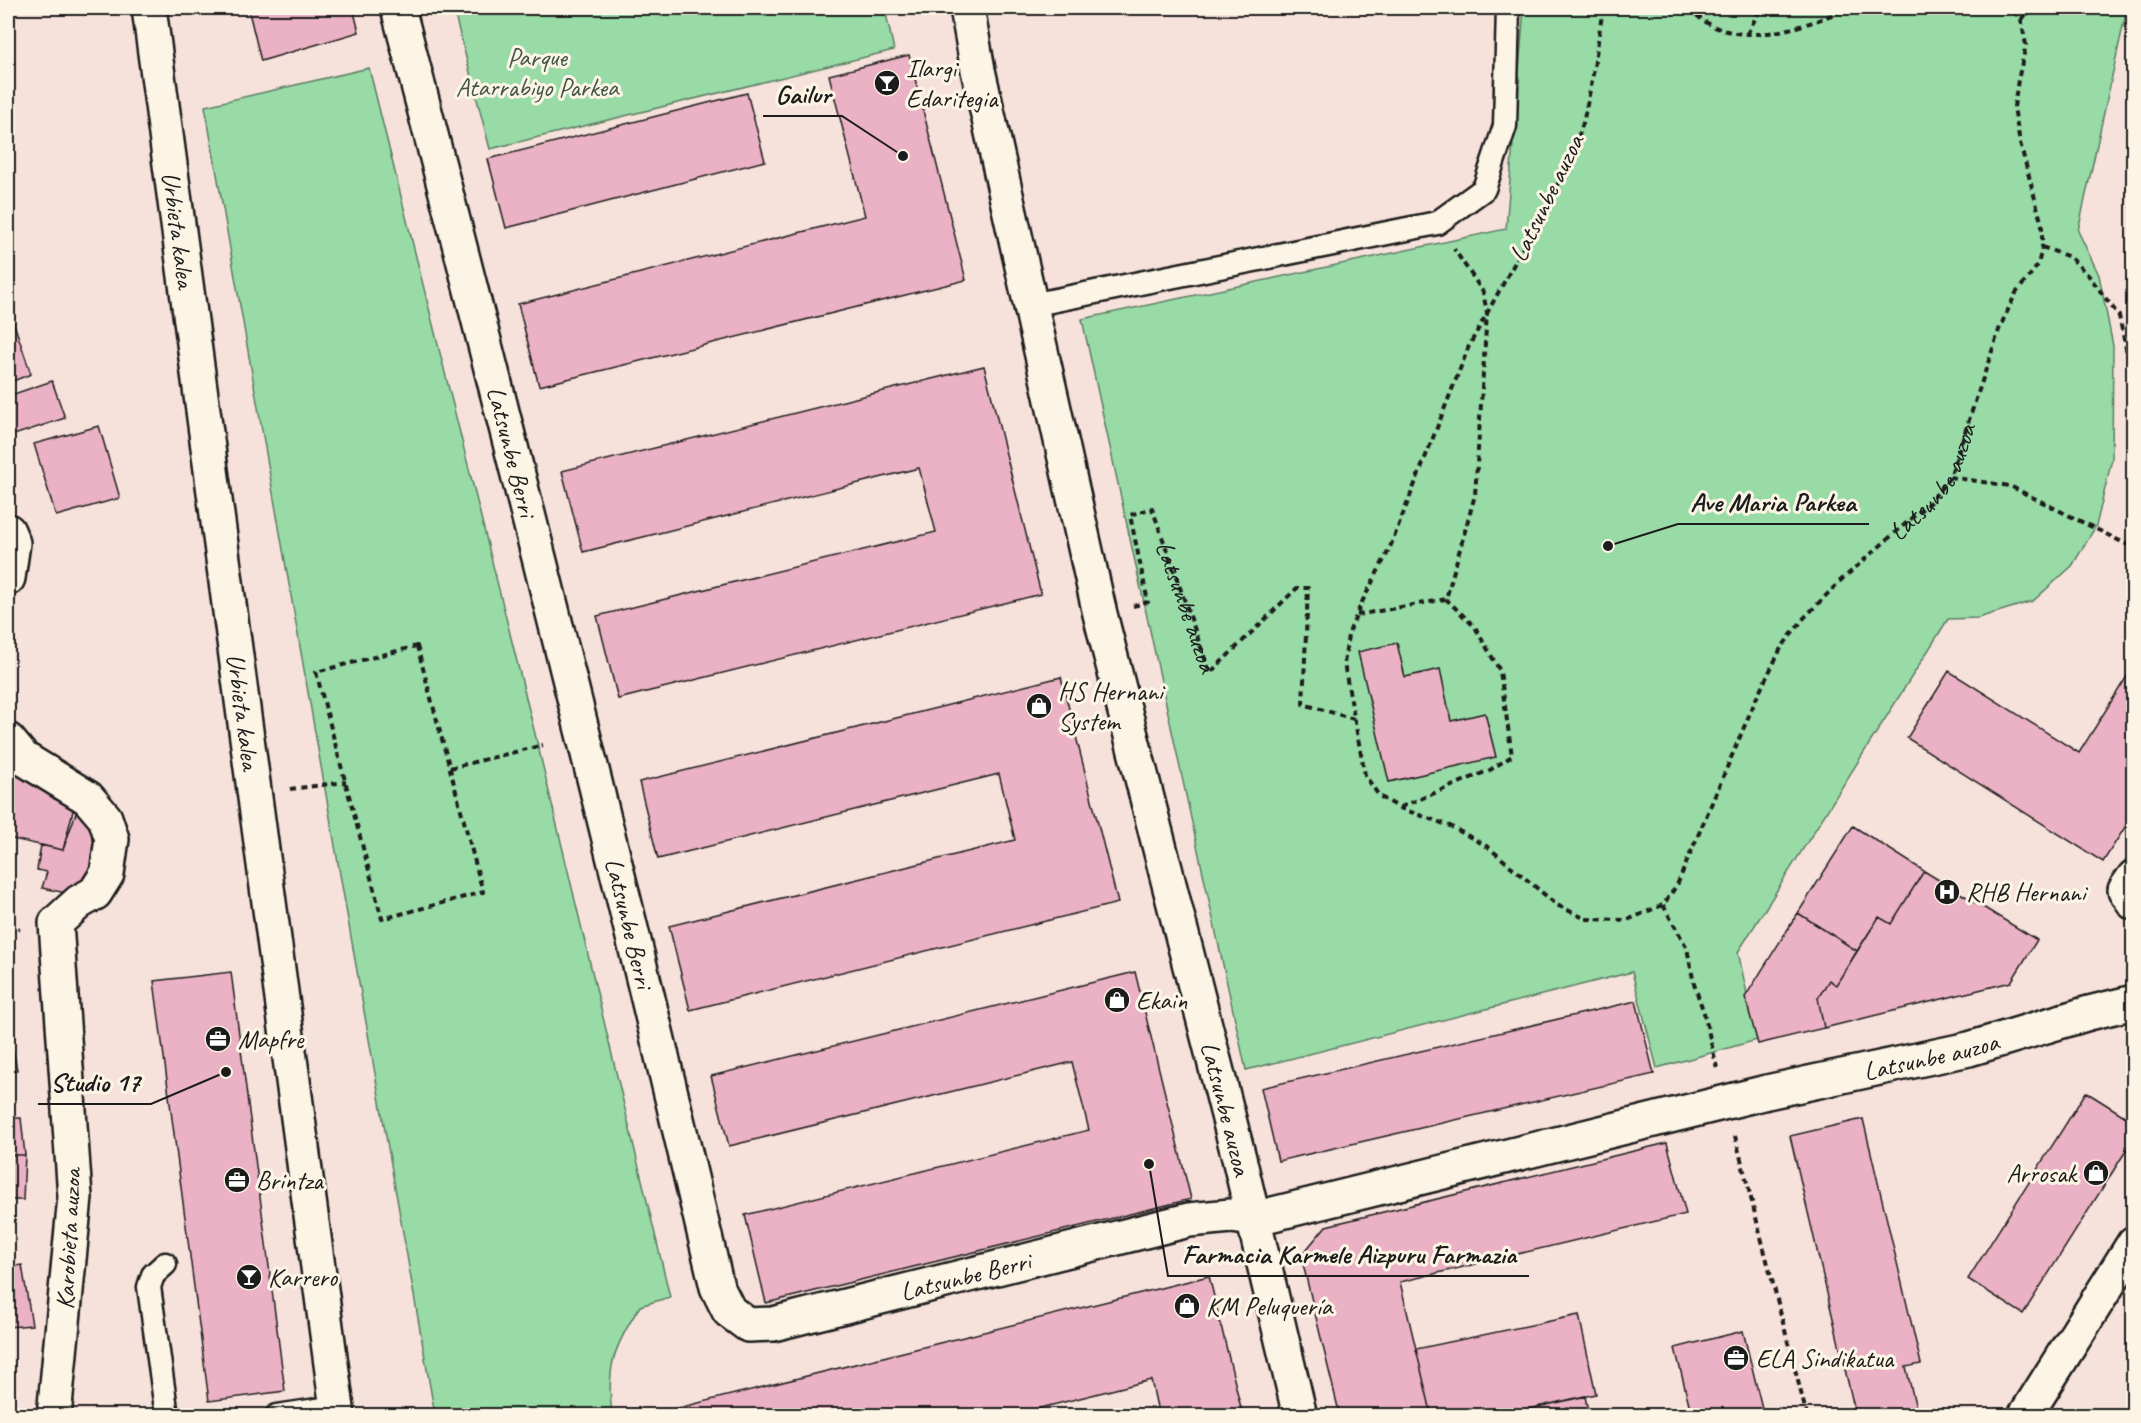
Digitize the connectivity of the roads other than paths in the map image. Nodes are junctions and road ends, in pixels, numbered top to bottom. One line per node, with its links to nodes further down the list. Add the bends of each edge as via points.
1 (149, 8): 15 (street, Urbieta kalea)
2 (398, 8): 12 (street, Latsunbe Berri, via 623,891 717,1287 729,1311 748,1325 773,1324 1189,1220 1231,1216)
3 (967, 8): 5 (street, Latsunbe auzoa)
4 (1508, 8): 5 (lane, via 1505,126 1484,189 1437,223)
5 (1031, 305): 12 (street, Latsunbe auzoa, via 1100,614)
6 (8, 531): 7 (street, via 13,543)
7 (8, 578)
8 (8, 740): 16 (street, Karobieta auzoa, via 23,758 88,798 105,818 112,839 107,874 95,893 56,923 75,1197)
9 (2133, 877): 10 (street, via 2125,890)
10 (2133, 903)
11 (2133, 1002): 12 (street, Latsunbe auzoa, via 1969,1049 1726,1102)
12 (1252, 1219): 19 (street, Latsunbe auzoa)
13 (2133, 1243): 20 (street)
14 (165, 1264): 17 (lane, via 153,1275 149,1287)
15 (337, 1412): 18 (lane)
16 (54, 1416)
17 (167, 1416)
18 (277, 1416)
19 (1300, 1416)
20 (2025, 1416)

